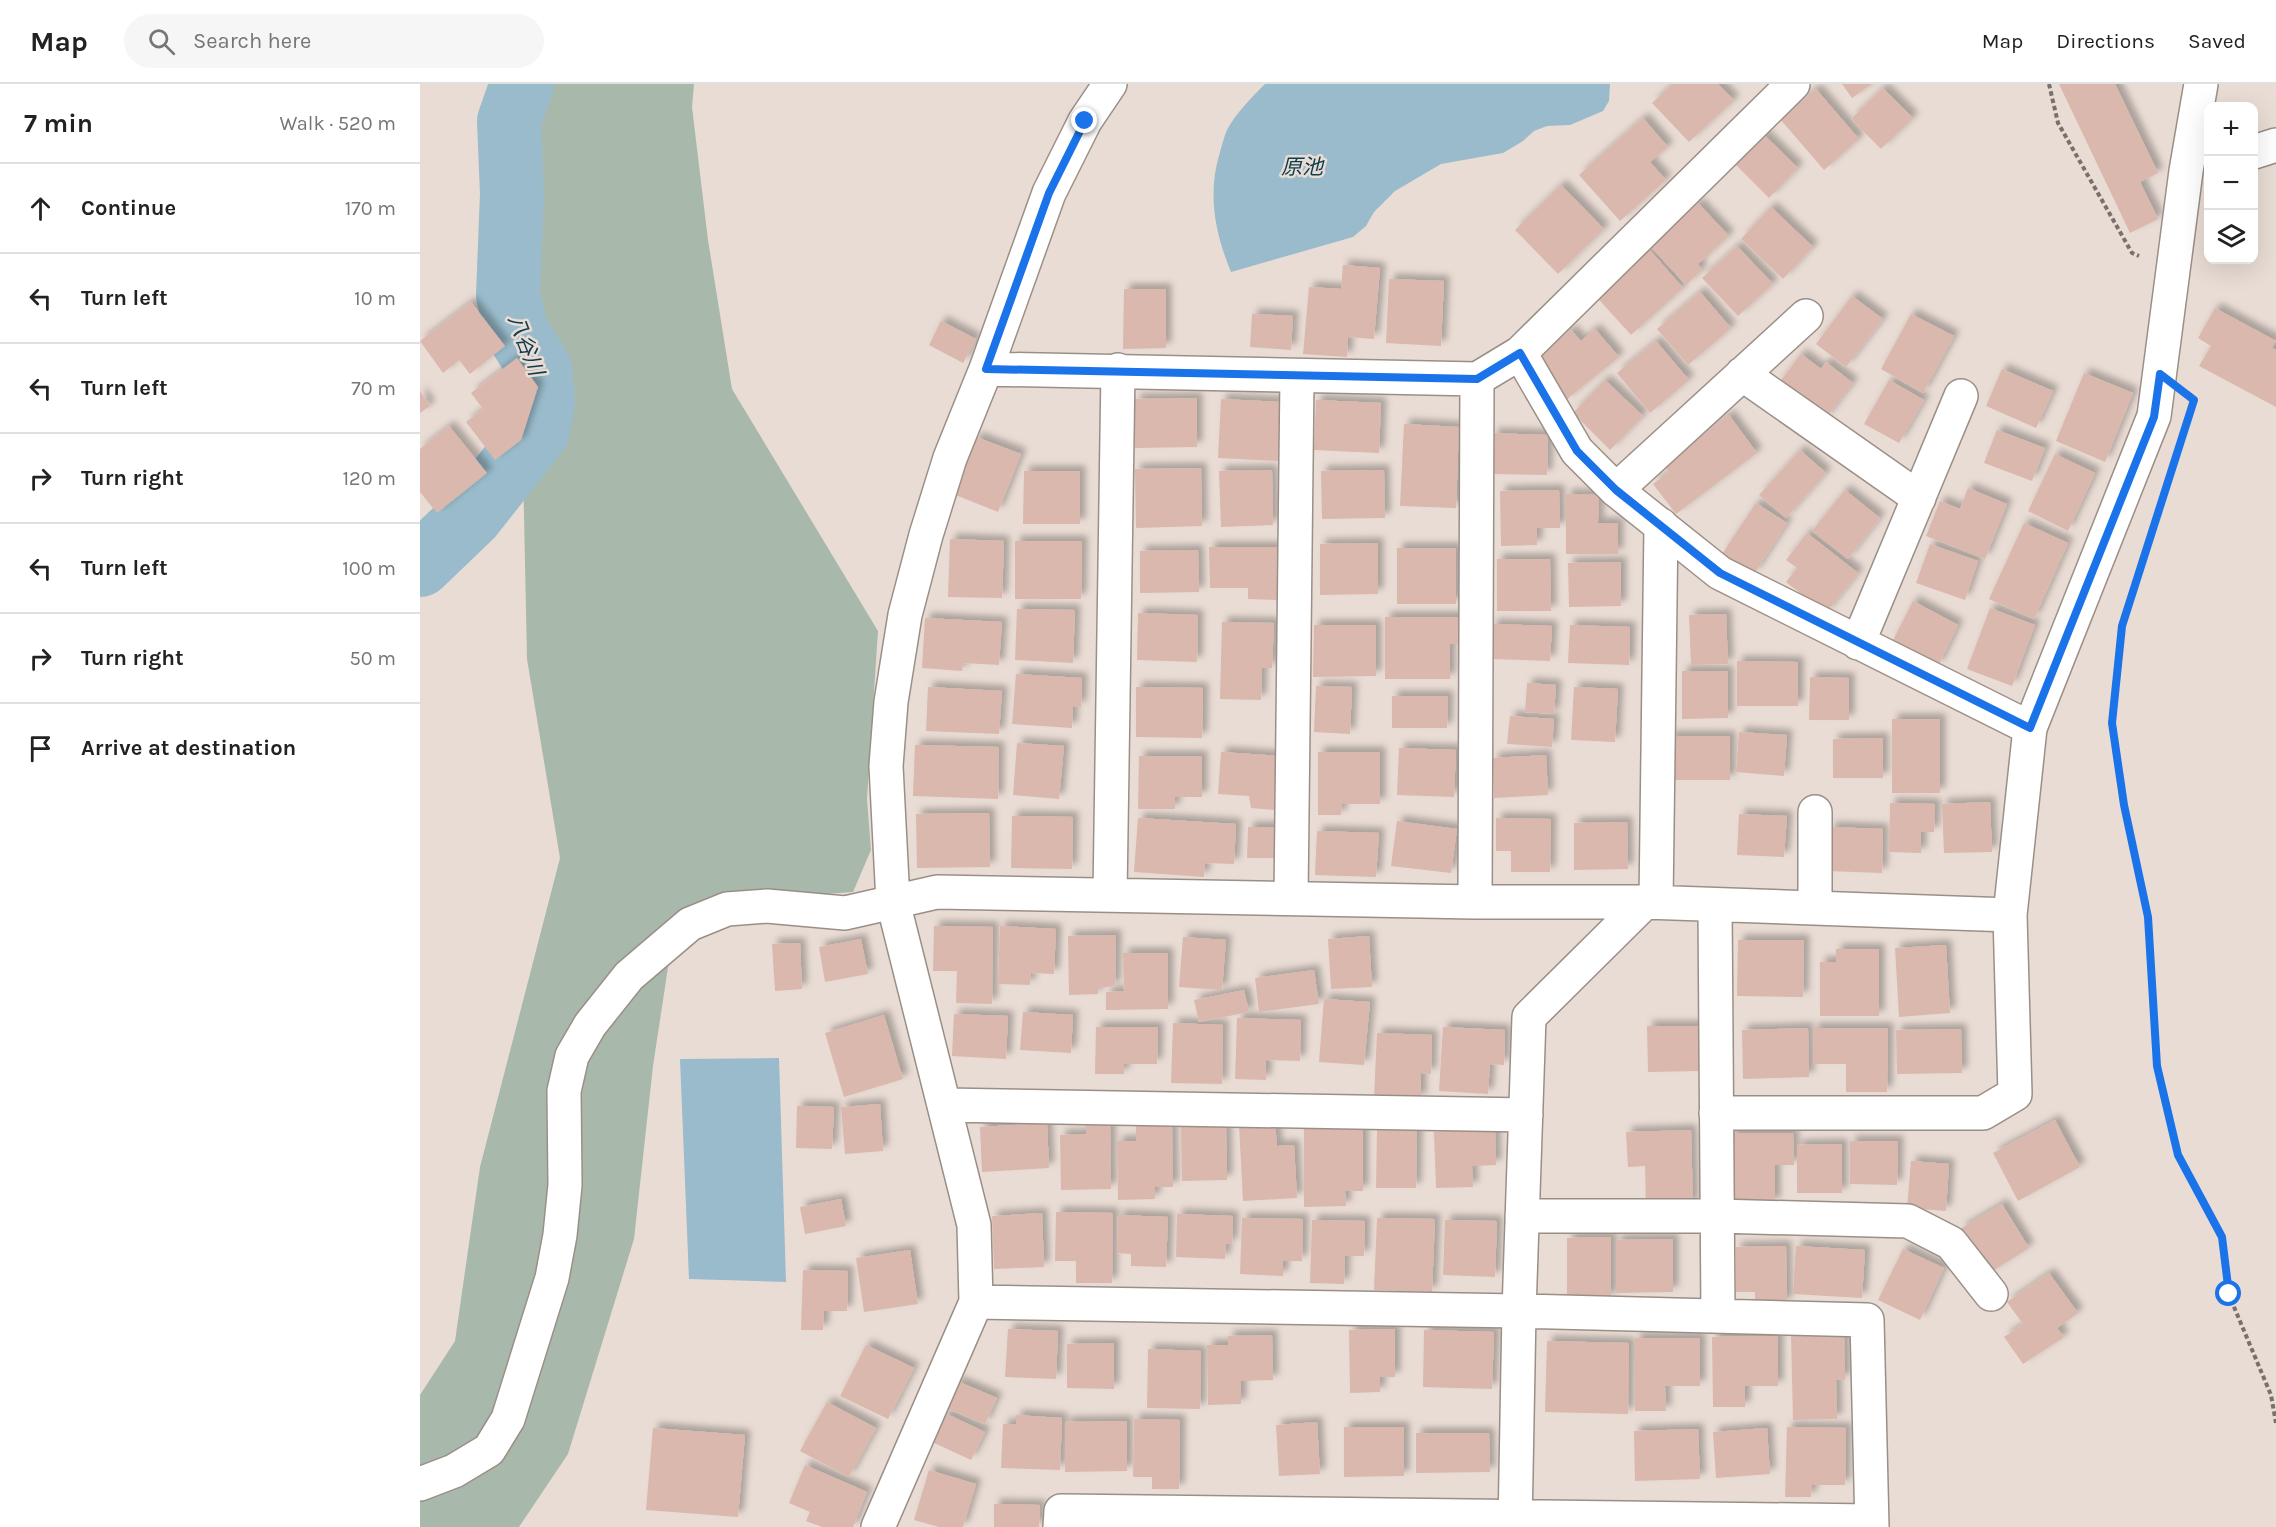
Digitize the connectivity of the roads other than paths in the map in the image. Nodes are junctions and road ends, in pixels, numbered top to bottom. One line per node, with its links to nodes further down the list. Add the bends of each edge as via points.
1 (1110, 84): 9 (street, via 1085,121 1049,193)
2 (1793, 84): 8 (street)
3 (2201, 84): 6 (street)
4 (2276, 145): 5 (street)
5 (2258, 150)
6 (2198, 168): 19 (street, via 2175,270 2154,417)
7 (1806, 316): 11 (street)
8 (1520, 353): 13 (street); 15 (street, via 1577,451)
9 (986, 369): 10 (street); 23 (street, via 950,458 904,615 886,766)
10 (1118, 370): 12 (street); 21 (street)
11 (1742, 374): 15 (street); 16 (street)
12 (1297, 377): 13 (street); 22 (street)
13 (1477, 379): 24 (street)
14 (1961, 396): 16 (street)
15 (1616, 490): 17 (street)
16 (1919, 498): 18 (street)
17 (1661, 525): 18 (street, via 1720,573); 25 (street)
18 (1858, 643): 19 (street)
19 (2030, 728): 28 (street)
20 (1815, 812): 27 (street)
21 (1110, 895): 22 (street); 23 (street, via 938,892)
22 (1291, 898): 24 (street)
23 (892, 902): 29 (street); 38 (street, via 845,913 767,906 727,909 690,924 629,976 590,1025 572,1056 564,1090 565,1185 560,1235 552,1278 508,1419 489,1450 454,1471)
24 (1475, 902): 25 (street)
25 (1650, 902): 26 (street); 31 (street, via 1529,1017)
26 (1715, 905): 27 (street); 30 (street)
27 (1815, 908): 28 (street)
28 (2010, 915): 30 (street, via 2014,1094 1983,1113)
29 (944, 1105): 31 (street); 35 (street, via 974,1225)
30 (1716, 1113): 33 (street)
31 (1526, 1115): 32 (street)
32 (1522, 1216): 33 (street); 36 (street)
33 (1717, 1216): 34 (street, via 1908,1221 1951,1243); 37 (street)
34 (1991, 1294)
35 (976, 1302): 36 (street); 41 (street)
36 (1519, 1311): 37 (street); 39 (street)
37 (1718, 1316): 40 (street, via 1867,1320)
38 (420, 1484)
39 (1516, 1522): 40 (street); 42 (street, via 1061,1511)
40 (1871, 1524)
41 (878, 1527)
42 (1060, 1527)

